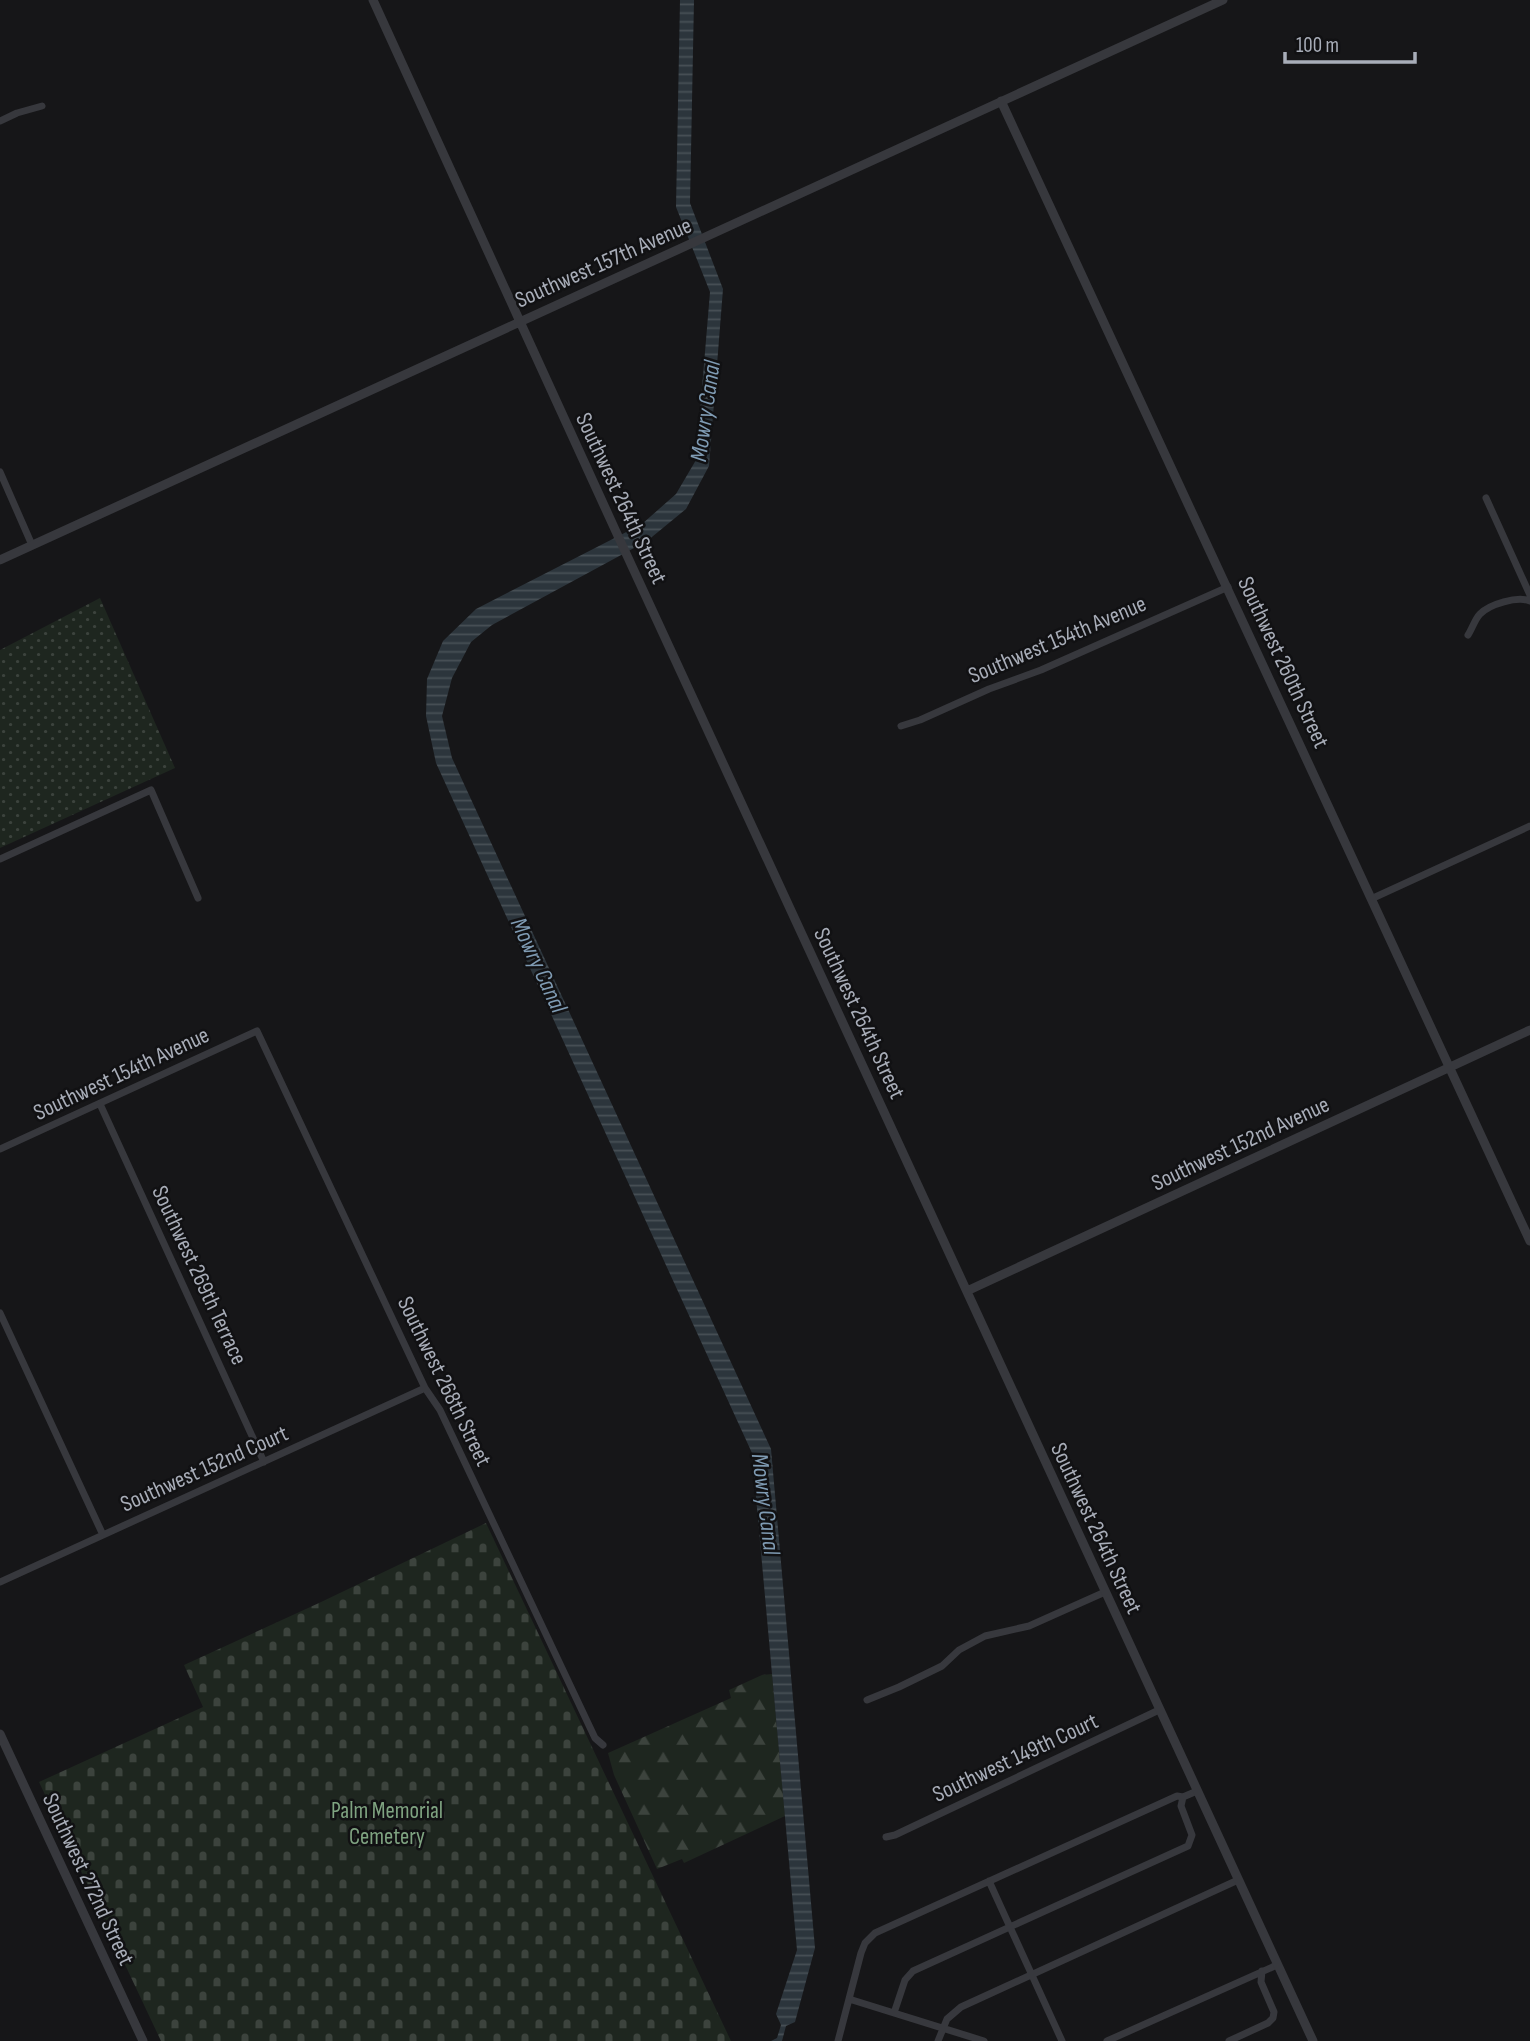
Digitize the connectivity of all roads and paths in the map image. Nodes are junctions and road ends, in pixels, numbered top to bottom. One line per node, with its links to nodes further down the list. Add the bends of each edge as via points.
1 (373, 0): 6 (street, Southwest 264th Street)
2 (1223, 0): 3 (street, Southwest 157th Avenue)
3 (1001, 101): 6 (street, Southwest 157th Avenue); 11 (street, Southwest 260th Street)
4 (42, 106): 5 (street)
5 (0, 121)
6 (520, 321): 9 (street, Southwest 157th Avenue); 26 (street, Southwest 264th Street)
7 (0, 472): 9 (street)
8 (1486, 498): 12 (street)
9 (32, 545): 10 (street, Southwest 157th Avenue)
10 (0, 560)
11 (1228, 587): 15 (street, Southwest 154th Avenue); 19 (street, Southwest 260th Street)
12 (1530, 595)
13 (1530, 601): 14 (street, via 1506,601 1480,614)
14 (1468, 635)
15 (901, 726)
16 (1530, 826): 19 (street)
17 (0, 859): 18 (street, via 151,790)
18 (198, 898)
19 (1371, 899): 22 (street, Southwest 260th Street)
20 (1530, 1030): 22 (street, Southwest 152nd Avenue)
21 (257, 1031): 23 (street, Southwest 154th Avenue); 28 (street, Southwest 268th Street)
22 (1450, 1068): 25 (street, Southwest 260th Street); 26 (street, Southwest 152nd Avenue)
23 (100, 1104): 24 (street, Southwest 154th Avenue); 29 (street, Southwest 269th Terrace)
24 (0, 1149)
25 (1530, 1241)
26 (967, 1291): 32 (street, Southwest 264th Street)
27 (0, 1313): 30 (street)
28 (425, 1388): 29 (street, Southwest 152nd Court); 36 (street, Southwest 268th Street, via 440,1410 589,1726)
29 (264, 1462): 30 (street, Southwest 152nd Court)
30 (103, 1535): 31 (street, Southwest 152nd Court)
31 (0, 1582)
32 (1105, 1592): 33 (street, via 1029,1626 985,1636 942,1666); 34 (street, Southwest 264th Street)
33 (867, 1700)
34 (1159, 1710): 37 (street, Southwest 264th Street); 39 (street, Southwest 149th Court)
35 (0, 1734): 49 (street, Southwest 272nd Street)
36 (603, 1745)
37 (1197, 1791): 38 (street); 40 (street, Southwest 264th Street)
38 (1183, 1797): 41 (street); 42 (street, via 1182,1809 1192,1835 1188,1846)
39 (886, 1837)
40 (1238, 1880): 43 (street, Southwest 264th Street); 45 (street)
41 (989, 1881): 42 (street); 46 (street, via 872,1936 861,1953)
42 (1010, 1927): 45 (street); 47 (street, via 913,1971 905,1980)
43 (1277, 1965): 44 (street); 56 (street, Southwest 264th Street)
44 (1262, 1971): 54 (street); 55 (street, via 1273,2018)
45 (1031, 1974): 48 (street, via 957,2009); 53 (street)
46 (849, 1999): 47 (street); 50 (street)
47 (894, 2013): 48 (street)
48 (942, 2028): 51 (street); 52 (street)
49 (143, 2041)
50 (838, 2041)
51 (938, 2041)
52 (984, 2041)
53 (1062, 2041)
54 (1107, 2041)
55 (1229, 2041)
56 (1312, 2041)

